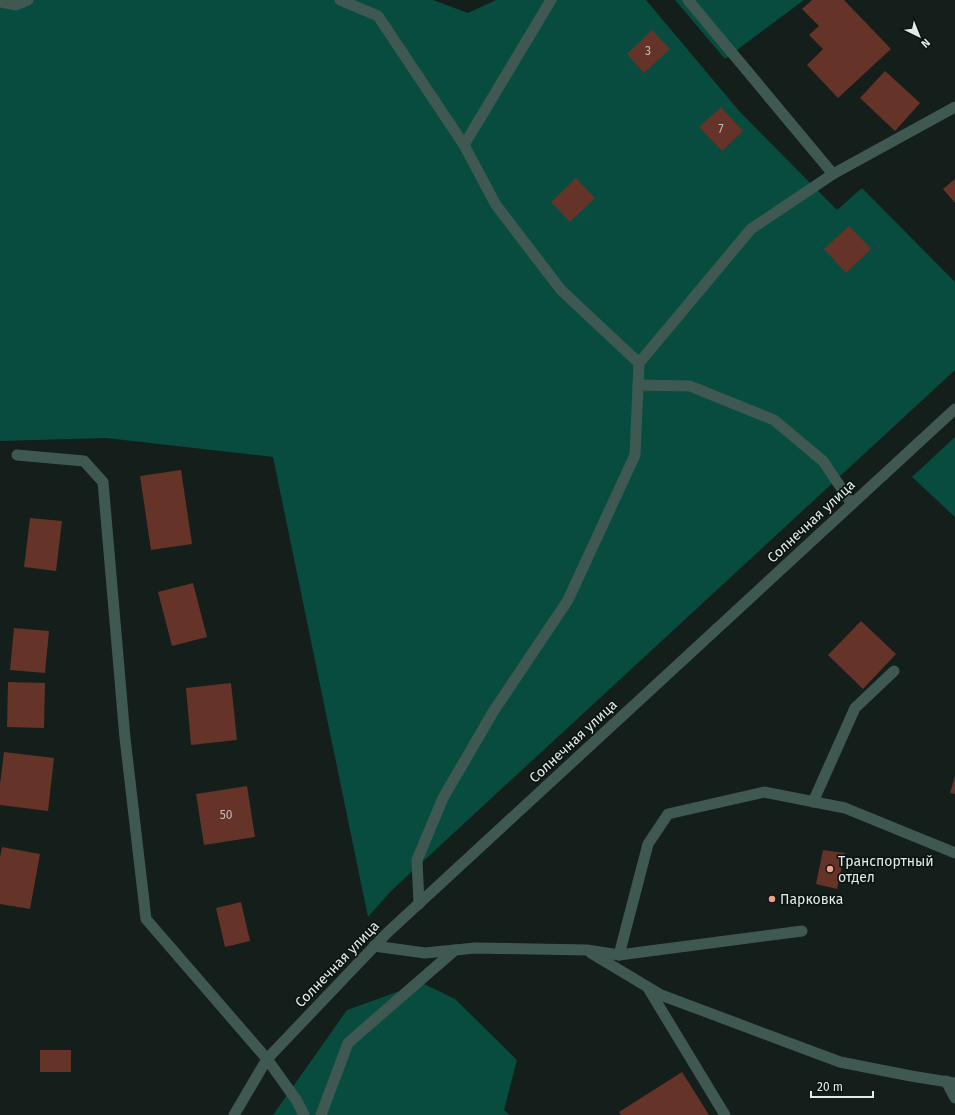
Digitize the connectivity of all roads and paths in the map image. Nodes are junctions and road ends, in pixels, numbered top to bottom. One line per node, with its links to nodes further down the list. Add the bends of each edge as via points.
1 (28, 0): 5 (street, via 16,5)
2 (340, 0): 7 (street, via 378,16)
3 (551, 0): 7 (street)
4 (688, 0): 8 (street)
5 (0, 2)
6 (955, 107): 8 (street)
7 (464, 145): 9 (street, via 496,205 561,290)
8 (833, 174): 9 (street, via 751,229)
9 (639, 363): 10 (street)
10 (638, 385): 13 (street, via 690,386 774,420 824,461); 17 (street, via 635,455 568,600 493,712 443,798 417,860)
11 (955, 409): 13 (street, Солнечная улица)
12 (17, 455): 24 (street, via 84,461 103,482 125,738 146,919)
13 (852, 504): 17 (street, Солнечная улица)
14 (894, 671): 15 (street, via 855,708)
15 (813, 802): 16 (street, via 845,808); 22 (street, via 764,792 668,814 648,844)
16 (955, 853)
17 (418, 904): 19 (street, Солнечная улица)
18 (802, 931): 22 (street)
19 (374, 946): 20 (street, via 425,953); 24 (street, Солнечная улица)
20 (455, 950): 21 (street); 29 (street, via 348,1043)
21 (586, 950): 22 (street); 23 (street)
22 (619, 956)
23 (648, 987): 25 (street, via 662,995 840,1062); 30 (street)
24 (267, 1059): 27 (street, Солнечная улица); 28 (street, via 298,1101)
25 (951, 1082): 26 (street)
26 (955, 1098)
27 (234, 1115)
28 (304, 1115)
29 (320, 1115)
30 (725, 1115)

